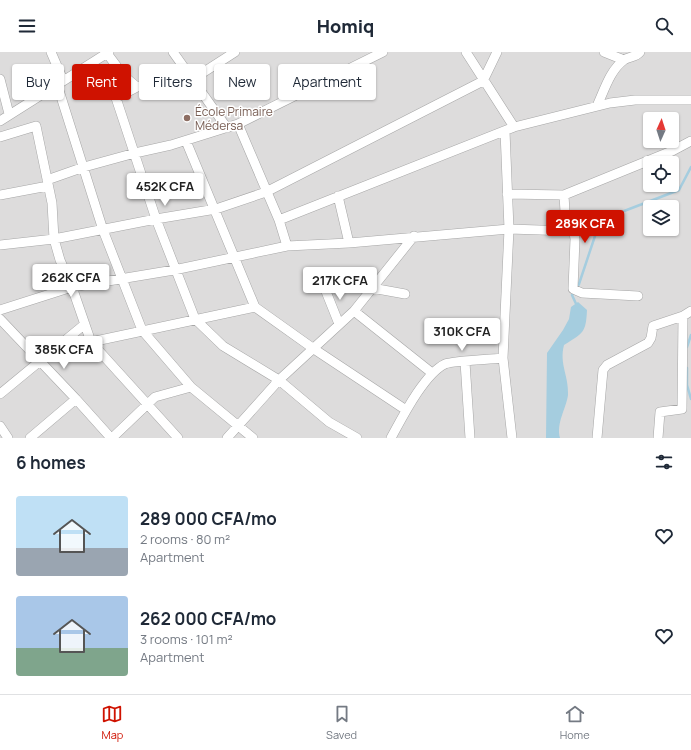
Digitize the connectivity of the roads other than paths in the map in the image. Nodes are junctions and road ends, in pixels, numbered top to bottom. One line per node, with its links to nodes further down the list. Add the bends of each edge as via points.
1 (51, 52): 11 (street)
2 (172, 52): 12 (street)
3 (235, 52): 13 (street)
4 (382, 52): 25 (street)
5 (466, 52): 16 (street)
6 (497, 52): 16 (street)
7 (604, 52): 10 (street)
8 (640, 52): 10 (street, via 635,57)
9 (107, 53): 15 (street); 17 (street, via 124,76)
10 (624, 60): 22 (street, via 613,72)
11 (55, 64)
12 (181, 64)
13 (206, 71)
14 (0, 79): 23 (street)
15 (64, 80)
16 (483, 81): 27 (street); 34 (street)
17 (137, 87): 31 (street, via 116,98)
18 (64, 96): 32 (street)
19 (206, 98): 26 (street)
20 (31, 100): 23 (street)
21 (691, 100): 22 (street, via 636,100)
22 (597, 106): 27 (street)
23 (9, 114): 24 (street)
24 (0, 121)
25 (238, 124): 26 (street); 34 (street)
26 (226, 128): 29 (street)
27 (509, 129): 35 (street); 38 (street)
28 (0, 137): 33 (street, via 36,126)
29 (186, 141): 31 (street); 39 (street)
30 (691, 141): 37 (street)
31 (135, 153): 32 (street); 40 (street)
32 (84, 167): 33 (street); 44 (street)
33 (47, 183): 36 (street); 46 (street, via 52,203)
34 (266, 192): 39 (street); 41 (street)
35 (507, 194): 37 (street); 42 (street)
36 (0, 195)
37 (564, 195): 43 (street)
38 (338, 196): 41 (street); 47 (street)
39 (216, 210): 40 (street); 50 (street)
40 (156, 219): 44 (street); 51 (street)
41 (279, 220): 49 (street)
42 (509, 229): 43 (street); 45 (street); 69 (street)
43 (566, 229): 57 (street, via 574,234 573,289 582,293)
44 (103, 230): 46 (street); 52 (street)
45 (414, 236): 47 (street); 55 (street)
46 (54, 239): 48 (street); 54 (street)
47 (349, 243): 49 (street)
48 (0, 245)
49 (287, 246): 50 (street)
50 (234, 258): 51 (street); 58 (street)
51 (174, 270): 52 (street); 63 (street)
52 (123, 279): 54 (street); 66 (street)
53 (323, 284): 65 (street)
54 (72, 286): 59 (street); 64 (street)
55 (372, 288): 56 (street); 60 (street)
56 (405, 294)
57 (638, 296)
58 (255, 307): 63 (street); 68 (street)
59 (0, 310)
60 (354, 310): 65 (street); 72 (street)
61 (687, 314): 91 (street, via 653,326 648,343 607,365 603,370); 92 (street, via 682,409 660,412)
62 (0, 319): 70 (street)
63 (195, 319): 66 (street); 73 (street, via 223,346)
64 (85, 324): 67 (street); 70 (street)
65 (339, 324): 68 (street)
66 (142, 330): 67 (street); 74 (street)
67 (91, 342): 77 (street)
68 (314, 349): 73 (street); 78 (street)
69 (503, 358): 71 (street); 90 (street)
70 (41, 361): 75 (street); 76 (street)
71 (464, 362): 72 (street, via 446,363); 89 (street)
72 (432, 373): 78 (street)
73 (279, 380): 80 (street); 87 (street, via 329,422)
74 (191, 387): 77 (street, via 155,397); 80 (street)
75 (0, 394)
76 (76, 399): 82 (street); 83 (street)
77 (148, 404): 83 (street); 84 (street)
78 (406, 410): 88 (street)
79 (0, 426): 81 (street)
80 (240, 426): 85 (street); 86 (street)
81 (8, 438)
82 (30, 438)
83 (111, 438)
84 (178, 438)
85 (227, 438)
86 (253, 438)
87 (357, 438)
88 (391, 438)
89 (470, 438)
90 (512, 438)
91 (597, 438)
92 (658, 438)

